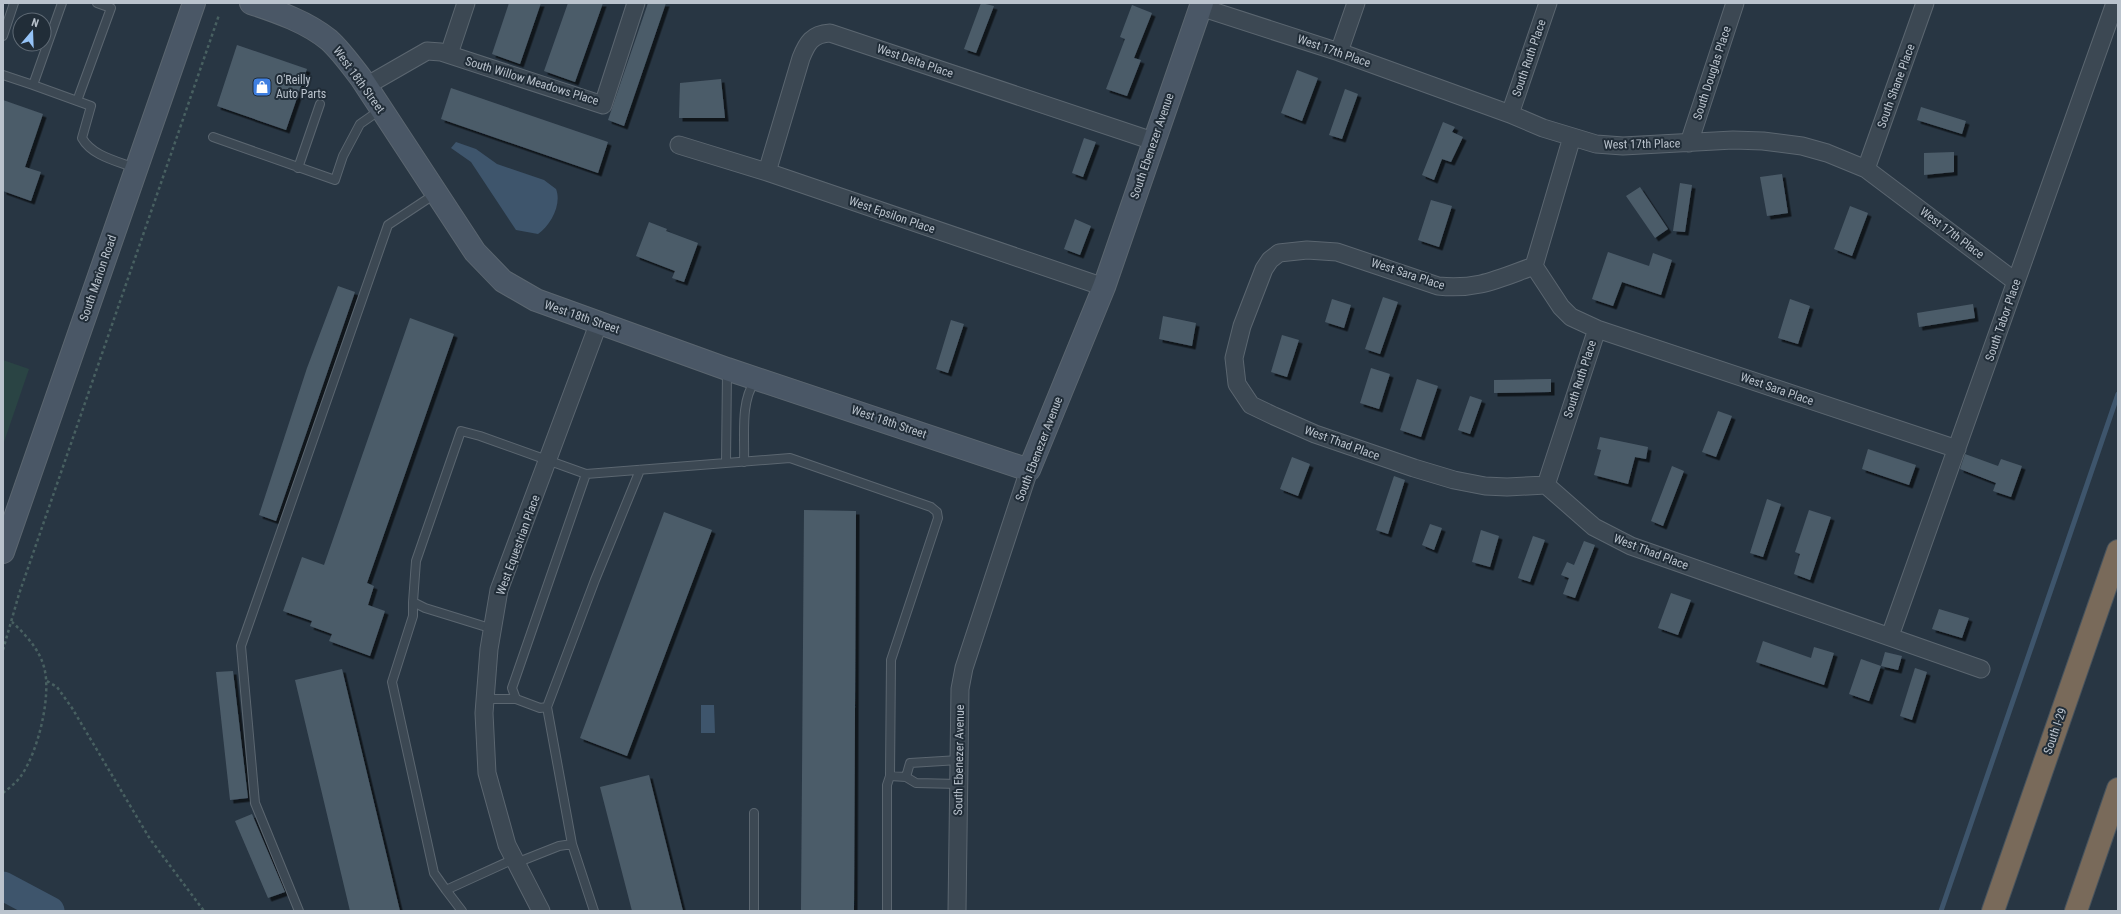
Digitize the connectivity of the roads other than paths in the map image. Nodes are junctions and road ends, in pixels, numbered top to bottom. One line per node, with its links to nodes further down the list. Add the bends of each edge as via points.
1 (14, 3): 14 (lane)
2 (62, 3): 18 (lane)
3 (97, 3): 20 (lane, via 110,8)
4 (194, 3): 29 (street, South Marion Road)
5 (251, 3): 19 (street, West 18th Street, via 293,18 328,39)
6 (466, 3): 16 (street)
7 (636, 3): 16 (street, South Willow Meadows Place, via 603,105)
8 (1356, 3): 15 (street)
9 (1548, 3): 23 (street, South Ruth Place)
10 (1735, 3): 27 (street, South Douglas Place)
11 (1925, 3): 31 (street, South Shane Place)
12 (2115, 3): 36 (street, South Tabor Place)
13 (1201, 5): 15 (street, West 17th Place); 26 (street, South Ebenezer Avenue)
14 (3, 36)
15 (1339, 52): 23 (street, West 17th Place)
16 (449, 54): 19 (street, South Willow Meadows Place, via 427,51)
17 (3, 75): 18 (lane)
18 (33, 85): 20 (lane)
19 (366, 86): 22 (street, West 18th Street)
20 (77, 101): 29 (lane, via 91,106 82,138 86,145 95,152)
21 (320, 104): 30 (lane)
22 (381, 109): 30 (lane, via 360,124 343,156 335,180); 33 (street, West 18th Street)
23 (1510, 114): 25 (street, West 17th Place)
24 (213, 137): 30 (lane)
25 (1572, 137): 27 (street, West 17th Place, via 1596,144 1623,146); 35 (street)
26 (1153, 141): 32 (street, West Delta Place, via 830,33 821,33 807,43 801,58); 37 (street, South Ebenezer Avenue)
27 (1689, 143): 31 (street, West 17th Place, via 1740,140 1802,146)
28 (679, 145): 32 (street, West Epsilon Place)
29 (136, 168): 50 (street, South Marion Road)
30 (298, 168)
31 (1866, 169): 36 (street, West 17th Place)
32 (767, 172): 37 (street, West Epsilon Place)
33 (436, 194): 38 (street, West 18th Street, via 475,252 502,281 536,300); 68 (lane, via 388,225 241,646 256,803)
34 (1279, 253): 35 (street, West Sara Place, via 1307,250 1337,252 1438,286 1453,288 1507,278); 49 (street, West Thad Place, via 1270,260 1264,270 1240,333 1234,358 1237,384 1251,405 1315,434 1454,480 1507,488)
35 (1534, 266): 39 (street, South Ruth Place, via 1560,307 1571,317)
36 (2016, 282): 42 (street, South Tabor Place)
37 (1104, 287): 47 (street, South Ebenezer Avenue)
38 (599, 322): 40 (street, West 18th Street); 43 (street, West Equestrian Place)
39 (1597, 329): 42 (street, West Sara Place); 49 (street, South Ruth Place)
40 (727, 369): 41 (street, West 18th Street); 45 (lane, via 729,382)
41 (757, 378): 44 (lane, via 749,388 746,400); 47 (street, West 18th Street)
42 (1957, 449): 54 (street, South Tabor Place)
43 (549, 461): 48 (lane); 52 (lane, via 462,432 416,561); 53 (street, West Equestrian Place, via 499,590)
44 (744, 462): 45 (lane); 60 (lane, via 790,458 798,460 931,506 937,512 938,518 891,660)
45 (726, 463): 46 (lane)
46 (640, 470): 48 (lane); 58 (lane)
47 (1029, 470): 59 (street, South Ebenezer Avenue, via 964,668 960,689)
48 (586, 474): 57 (lane, via 512,688)
49 (1546, 485): 54 (street, West Thad Place, via 1594,527 1631,546)
50 (3, 552)
51 (2116, 562): 75 (highway, South I-29)
52 (413, 602): 53 (lane); 67 (lane, via 413,616 392,682 434,873)
53 (493, 629): 56 (street, West Equestrian Place)
54 (1890, 636): 55 (street, West Thad Place)
55 (1982, 670)
56 (486, 699): 57 (lane); 66 (street, West Equestrian Place, via 487,773 507,845)
57 (516, 699): 58 (lane, via 540,708)
58 (547, 707): 65 (lane)
59 (959, 760): 61 (lane, via 910,763); 62 (street, South Ebenezer Avenue)
60 (890, 776): 61 (lane); 73 (lane, via 887,785)
61 (906, 777): 62 (lane, via 916,783)
62 (959, 784): 74 (street, South Ebenezer Avenue)
63 (2118, 789): 76 (highway)
64 (754, 813): 72 (lane)
65 (572, 844): 66 (lane); 71 (lane)
66 (515, 861): 67 (lane); 70 (street, West Equestrian Place)
67 (446, 890): 69 (lane)
68 (299, 911)
69 (462, 911)
70 (541, 911)
71 (594, 911)
72 (754, 911)
73 (887, 911)
74 (957, 911)
75 (1993, 911)
76 (2076, 911)

